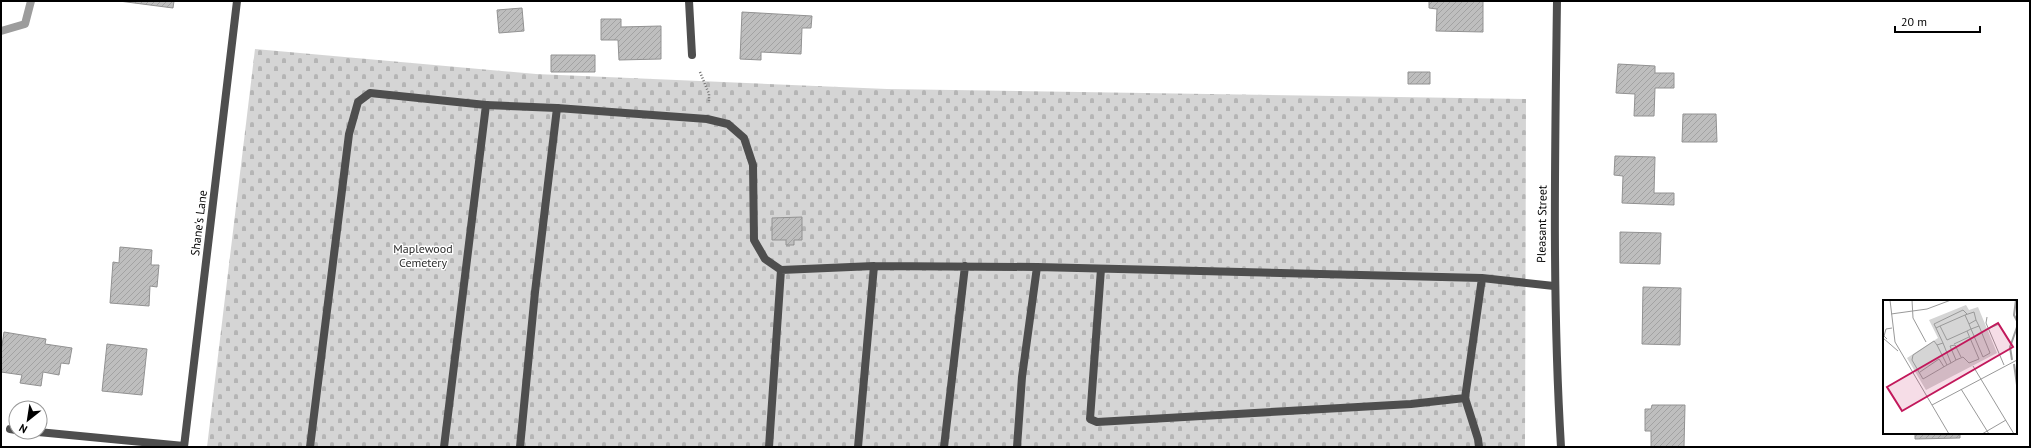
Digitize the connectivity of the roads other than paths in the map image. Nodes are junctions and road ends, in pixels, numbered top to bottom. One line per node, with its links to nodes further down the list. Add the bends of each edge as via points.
1 (237, 1): 16 (street, Shane's Lane)
2 (689, 1): 4 (street)
3 (1557, 1): 13 (street, Pleasant Street)
4 (692, 55)
5 (486, 105): 6 (street); 17 (street, via 370,93 358,102 350,134); 18 (street)
6 (557, 108): 11 (street, via 707,119 728,124 744,138 753,165 754,240 765,259); 19 (street)
7 (874, 266): 8 (street); 11 (street); 21 (street)
8 (966, 266): 9 (street); 22 (street)
9 (1037, 267): 10 (street); 23 (street, via 1022,378)
10 (1101, 269): 12 (street); 14 (street, via 1090,419 1097,422 1411,404)
11 (781, 270): 20 (street)
12 (1482, 278): 13 (street); 14 (street)
13 (1554, 286): 25 (street, Pleasant Street)
14 (1465, 398): 24 (street)
15 (48, 433): 16 (street)
16 (184, 446)
17 (310, 447)
18 (444, 447)
19 (520, 447)
20 (769, 447)
21 (858, 447)
22 (944, 447)
23 (1017, 447)
24 (1479, 447)
25 (1561, 447)

